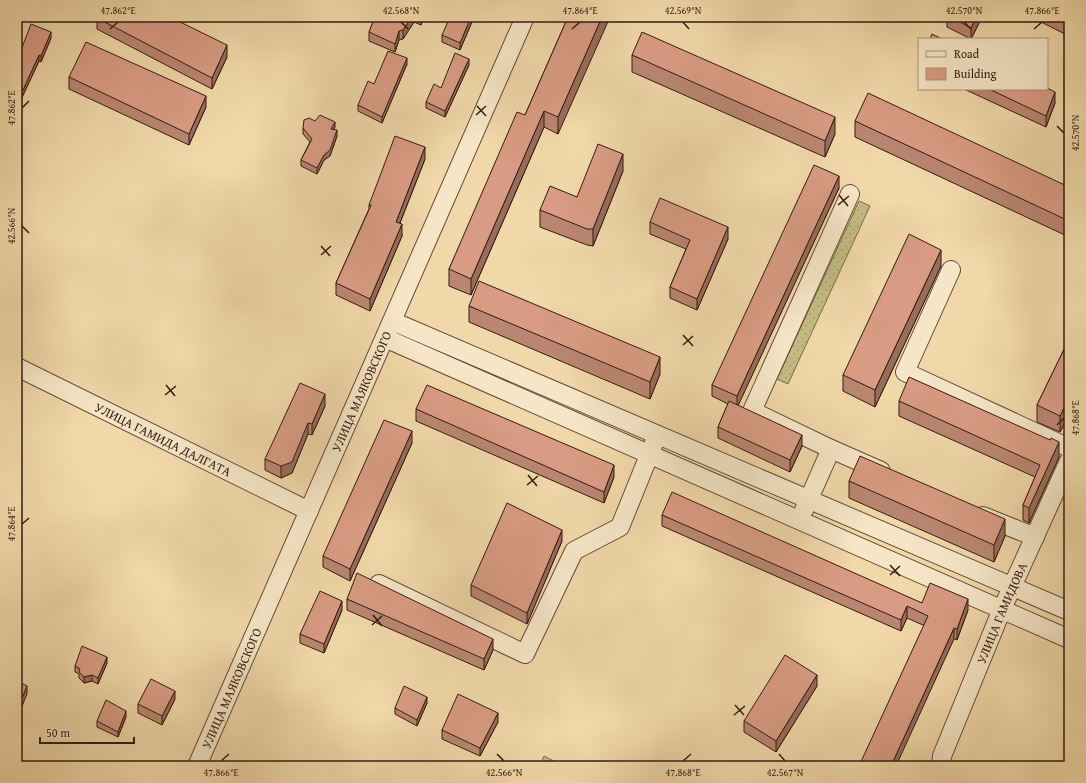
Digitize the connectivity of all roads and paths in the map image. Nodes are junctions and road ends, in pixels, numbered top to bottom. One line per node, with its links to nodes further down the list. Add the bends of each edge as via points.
1 (525, 17): 4 (street, УЛИЦА МАЯКОВСКОГО)
2 (850, 194): 8 (street, via 752,411)
3 (951, 270): 9 (street, via 904,372)
4 (392, 321): 5 (street, УЛИЦА МАЯКОВСКОГО); 7 (street)
5 (385, 338): 10 (street); 15 (street, УЛИЦА МАЯКОВСКОГО)
6 (17, 367): 15 (street, УЛИЦА ГАМИДА ДАЛГАТА)
7 (658, 435): 10 (street); 13 (street)
8 (831, 448): 12 (street); 13 (street)
9 (1069, 448)
10 (650, 454): 16 (street); 18 (street, via 620,527 574,551 525,654)
11 (1069, 462): 17 (street, УЛИЦА ГАМИДОВА)
12 (896, 477)
13 (809, 500): 16 (street); 19 (street)
14 (968, 509): 17 (street)
15 (309, 510): 23 (street, УЛИЦА МАЯКОВСКОГО)
16 (800, 520): 20 (street)
17 (1035, 537): 19 (street, УЛИЦА ГАМИДОВА)
18 (378, 583)
19 (1012, 587): 20 (street, УЛИЦА ГАМИДОВА); 21 (street)
20 (1002, 609): 22 (street); 24 (street, УЛИЦА ГАМИДОВА, via 942,756)
21 (1069, 611)
22 (1069, 639)
23 (197, 766)
24 (941, 766)

